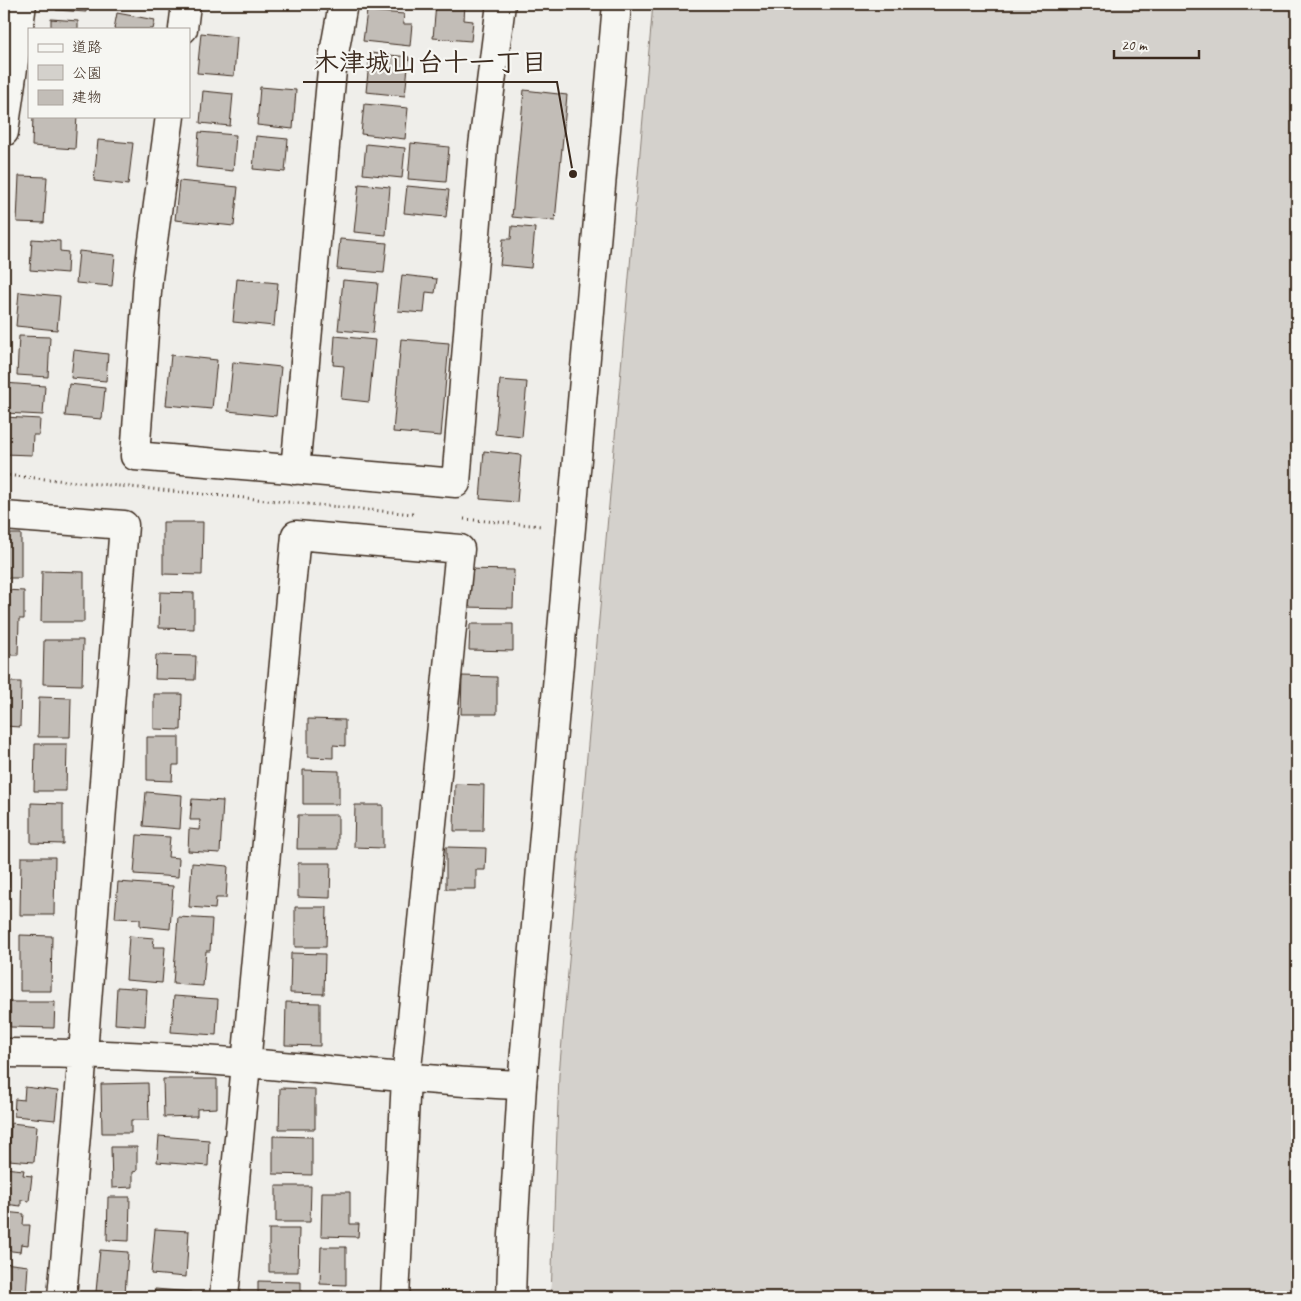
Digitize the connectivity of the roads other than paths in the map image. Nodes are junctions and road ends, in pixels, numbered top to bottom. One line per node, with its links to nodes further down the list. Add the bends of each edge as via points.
1 (22, 4): 8 (street)
2 (186, 4): 6 (street)
3 (344, 4): 9 (street, via 333,60)
4 (501, 4): 9 (street, via 483,146 456,483)
5 (617, 4): 15 (street)
6 (183, 28)
7 (170, 118): 9 (street, via 148,278 135,456)
8 (4, 132)
9 (295, 470)
10 (4, 516): 12 (street, via 124,525)
11 (4, 1053): 12 (street)
12 (83, 1053): 13 (street); 16 (street)
13 (246, 1063): 14 (street); 14 (street, via 296,535 460,549); 17 (street)
14 (406, 1078): 15 (street); 18 (street)
15 (522, 1085): 19 (street)
16 (62, 1297)
17 (224, 1297)
18 (395, 1297)
19 (511, 1297)

